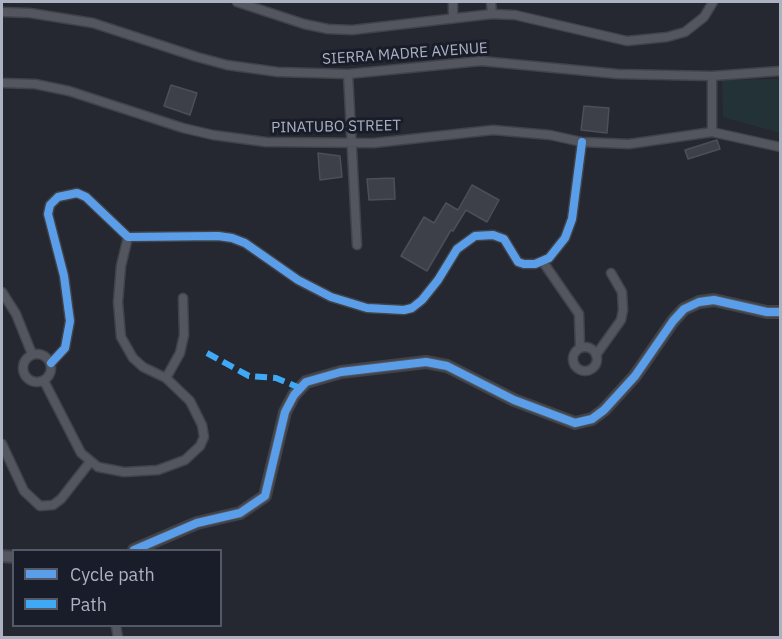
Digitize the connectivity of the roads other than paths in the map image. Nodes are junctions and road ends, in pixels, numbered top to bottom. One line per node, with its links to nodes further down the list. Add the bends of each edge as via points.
1 (31, 2): 7 (street)
2 (242, 2): 9 (street, via 304,24 352,30)
3 (453, 2): 9 (street)
4 (491, 2): 8 (street)
5 (713, 2): 8 (street, via 704,18 684,32 627,41 515,15)
6 (2, 12): 7 (street, SIERRA MADRE AVENUE)
7 (30, 13): 11 (street, SIERRA MADRE AVENUE, via 93,23 227,65 278,72)
8 (492, 14): 9 (street)
9 (453, 17)
10 (780, 71): 12 (street, SIERRA MADRE AVENUE)
11 (348, 74): 12 (street, SIERRA MADRE AVENUE, via 481,61 618,74); 16 (street)
12 (712, 76): 14 (street)
13 (2, 83): 16 (street, PINATUBO STREET, via 69,91 213,135 266,142)
14 (712, 132): 15 (street, PINATUBO STREET, via 629,144); 17 (street)
15 (582, 142): 16 (street, PINATUBO STREET, via 493,130); 20 (street, via 572,219 564,238)
16 (351, 143): 19 (street)
17 (780, 147)
18 (128, 237): 20 (street, via 232,238 331,297 383,310 412,308 422,300 457,249 475,236 504,239 518,262); 28 (street, via 77,193 65,194 50,205 48,214 64,276 70,321 66,348); 29 (street, via 118,302 121,338 143,367)
19 (357, 245)
20 (543, 262): 25 (street, via 579,314)
21 (611, 273): 27 (street, via 622,292 624,310)
22 (2, 292): 26 (street, via 16,314)
23 (183, 298): 29 (street, via 184,335 180,353)
24 (780, 312): 33 (street, via 714,300 684,309 604,410 575,423 447,366 426,362 341,372 306,382 285,412 265,496 240,513 197,523)
25 (580, 348): 27 (street, via 591,349); 27 (street, via 573,362 582,371 594,367)
26 (32, 354): 28 (street, via 41,354); 30 (street, via 23,365 24,374 31,381)
27 (596, 355)
28 (51, 363): 30 (street, via 50,375)
29 (166, 378): 32 (street, via 190,401 202,425 204,436 196,453 169,466 143,472 107,470)
30 (44, 381): 32 (street, via 81,453)
31 (2, 444): 32 (street, via 24,490 40,506 53,505 68,494)
32 (90, 462)
33 (136, 549)

